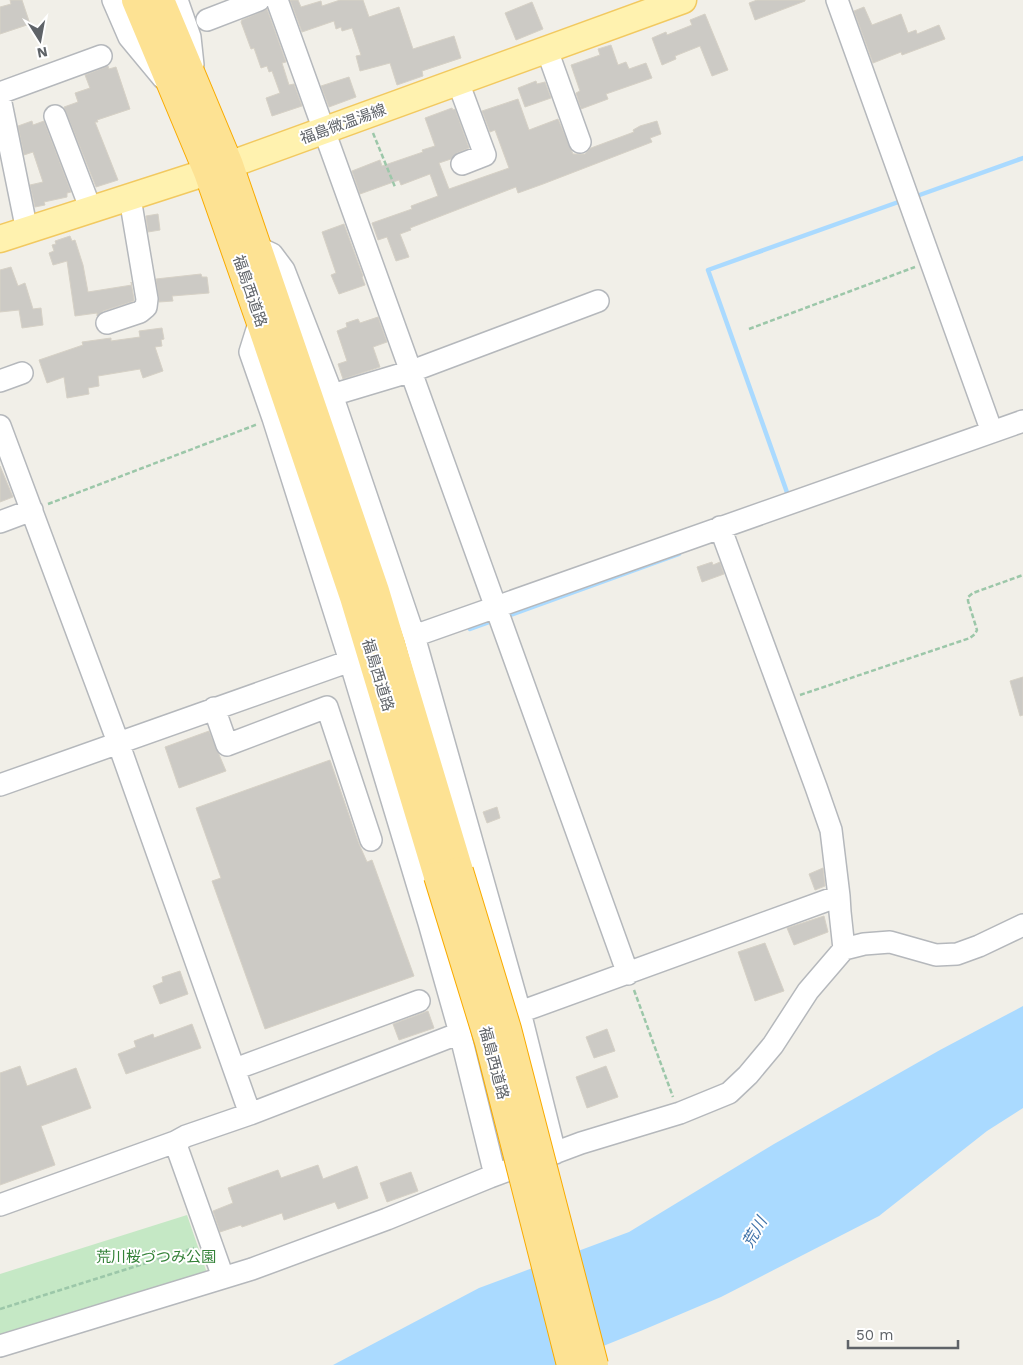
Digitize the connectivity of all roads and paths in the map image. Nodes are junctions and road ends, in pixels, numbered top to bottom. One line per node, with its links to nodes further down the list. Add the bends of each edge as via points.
1 (113, 0): 13 (street, via 128,37)
2 (136, 0): 13 (highway, 福島西道路)
3 (160, 0): 13 (highway, 福島西道路)
4 (177, 0): 13 (street, via 190,37)
5 (259, 0): 9 (street)
6 (278, 0): 18 (street)
7 (683, 0): 10 (main road, 福島微温湯線)
8 (836, 0): 28 (street)
9 (207, 20)
10 (547, 50): 12 (main road, 福島微温湯線); 19 (street)
11 (101, 56): 14 (street)
12 (458, 82): 16 (main road, 福島微温湯線); 20 (street, via 485,155)
13 (184, 86): 21 (highway, 福島西道路)
14 (0, 93)
15 (0, 98): 25 (street)
16 (366, 115): 18 (main road, 福島微温湯線); 22 (path)
17 (55, 116): 24 (street)
18 (325, 130): 21 (main road, 福島微温湯線); 33 (street)
19 (580, 142)
20 (462, 164)
21 (219, 168): 23 (main road, 福島微温湯線); 27 (highway, 福島西道路); 30 (highway, 福島西道路)
22 (394, 187)
23 (130, 198): 24 (main road, 福島微温湯線); 31 (street, via 146,307)
24 (92, 210): 25 (main road, 福島微温湯線)
25 (27, 231): 26 (main road, 福島微温湯線)
26 (0, 240)
27 (257, 247): 36 (street, via 272,254 284,270); 53 (highway, 福島西道路, via 375,590)
28 (931, 261): 32 (path); 39 (street)
29 (598, 301): 33 (street)
30 (260, 320): 37 (street, via 250,352); 53 (highway, 福島西道路)
31 (107, 323)
32 (749, 329)
33 (412, 371): 36 (street); 45 (street)
34 (22, 373): 35 (street)
35 (0, 381)
36 (332, 395): 46 (street)
37 (273, 418): 41 (path); 47 (street)
38 (1023, 421): 39 (street)
39 (992, 432): 43 (street)
40 (2, 437): 41 (street)
41 (32, 510): 42 (street); 50 (street)
42 (0, 522)
43 (720, 527): 45 (street); 48 (street)
44 (1023, 575): 48 (path, via 968,597 977,630 970,638)
45 (496, 606): 46 (street); 57 (street)
46 (414, 636): 59 (street)
47 (350, 661): 49 (street); 60 (street)
48 (784, 700): 54 (street, via 831,830)
49 (214, 708): 50 (street); 52 (street, via 227,745 327,707)
50 (118, 742): 51 (street); 61 (street)
51 (0, 784)
52 (371, 840)
53 (449, 874): 72 (highway, 福島西道路, bridge); 73 (highway, 福島西道路, bridge, via 507,1029)
54 (839, 896): 56 (street); 57 (street)
55 (1023, 925): 56 (street, via 957,954 936,954 890,942)
56 (844, 949): 65 (street, via 808,991 773,1045 729,1093 680,1113)
57 (628, 974): 59 (street); 62 (path)
58 (419, 1001): 61 (street)
59 (520, 1012): 65 (street)
60 (460, 1033): 63 (street); 66 (street)
61 (235, 1070): 63 (street)
62 (673, 1096)
63 (250, 1114): 64 (street)
64 (175, 1142): 67 (street); 68 (street)
65 (555, 1153): 66 (street)
66 (495, 1175): 69 (street, via 387,1219)
67 (0, 1205)
68 (211, 1243): 69 (street); 70 (path)
69 (223, 1277): 71 (street)
70 (0, 1309)
71 (0, 1346)
72 (571, 1365)
73 (594, 1365)

